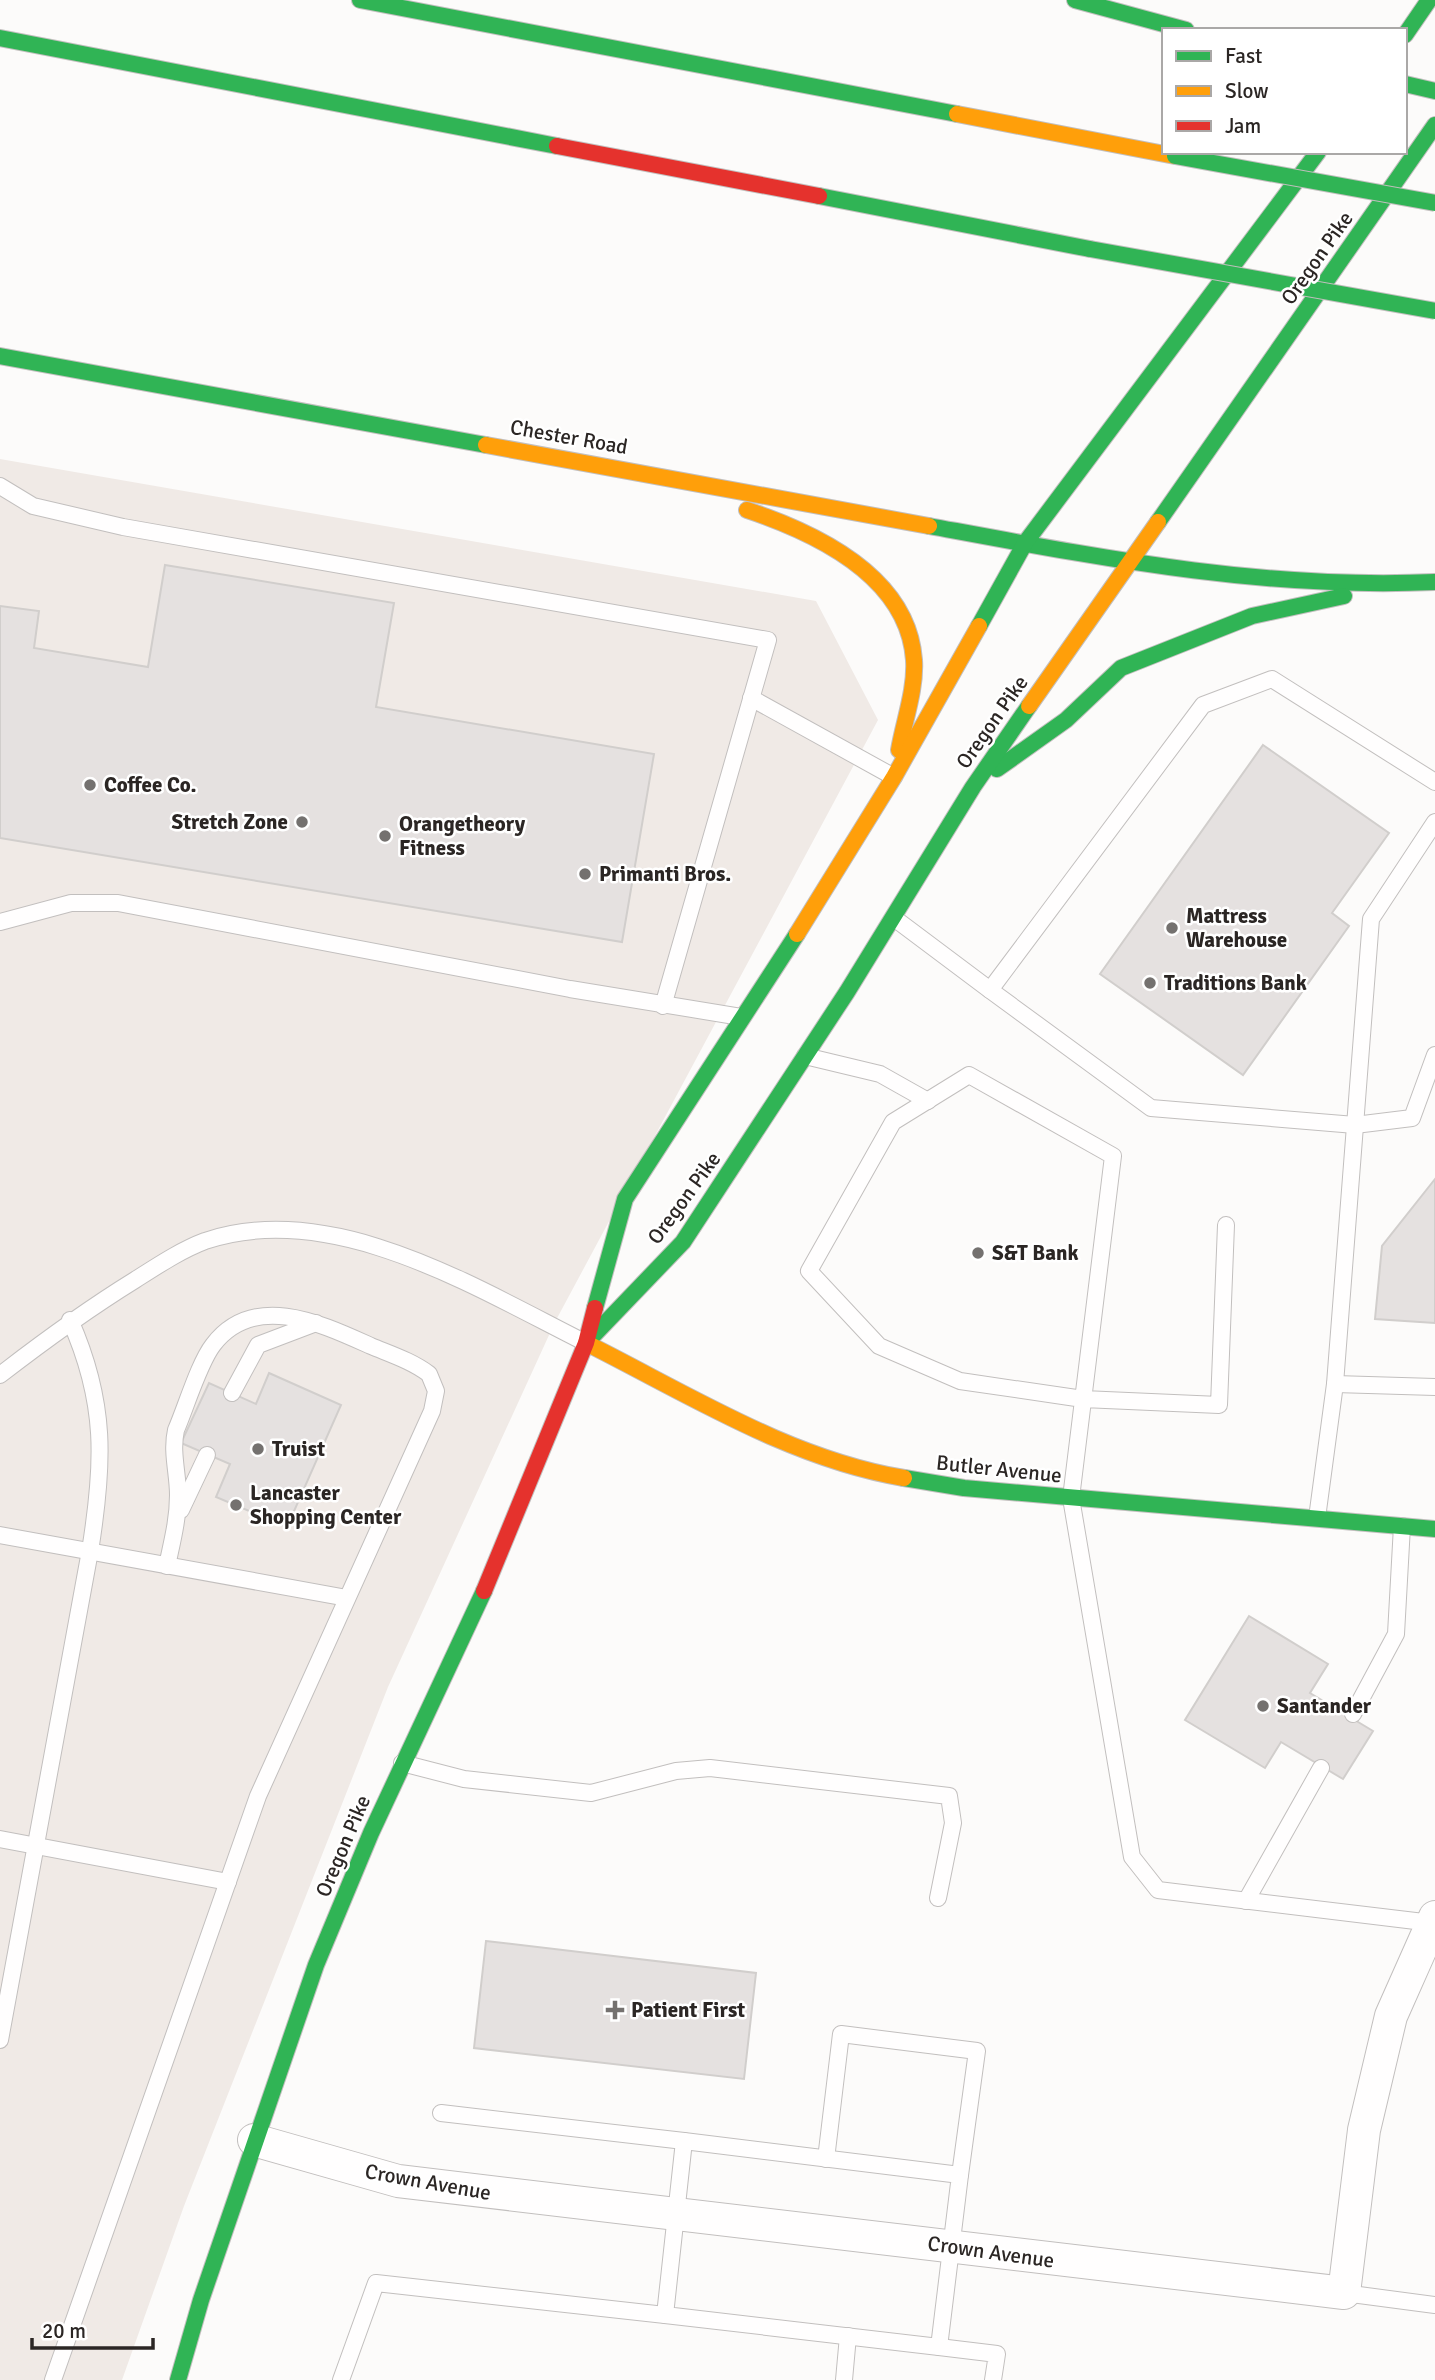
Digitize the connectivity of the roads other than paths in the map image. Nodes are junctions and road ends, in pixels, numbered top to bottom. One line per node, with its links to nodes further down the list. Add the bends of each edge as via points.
1 (360, 0): 10 (main road, bridge)
2 (1075, 0): 4 (main road)
3 (1429, 0): 5 (main road)
4 (1179, 28)
5 (1407, 32)
6 (0, 38): 14 (main road, bridge, via 1090,249)
7 (1407, 84): 8 (main road)
8 (1435, 91)
9 (1435, 125): 19 (main road, Oregon Pike)
10 (1162, 154)
11 (1165, 154): 13 (main road, bridge)
12 (1317, 154): 18 (main road, Oregon Pike)
13 (1435, 203)
14 (1435, 311)
15 (0, 356): 16 (main road, Chester Road)
16 (588, 461): 18 (main road, Chester Road); 23 (main road, via 806,531 849,558 882,589 905,623 914,660)
17 (0, 486): 22 (lane, via 33,506 123,527 768,640)
18 (1026, 543): 19 (main road, Chester Road); 23 (main road, Oregon Pike)
19 (1129, 563): 21 (main road, Chester Road, via 1209,574); 25 (main road, Oregon Pike)
20 (1435, 582): 21 (main road)
21 (1412, 584): 25 (main road, via 1252,616 1121,668 1066,720)
22 (751, 698): 23 (lane); 30 (lane)
23 (894, 777): 31 (main road, Oregon Pike)
24 (1435, 782): 29 (lane, via 1272,679 1203,705)
25 (973, 787): 27 (main road, Oregon Pike)
26 (1435, 822): 35 (lane, via 1371,919)
27 (894, 918): 29 (lane); 33 (main road, Oregon Pike)
28 (0, 922): 30 (lane, via 71,903 118,903)
29 (990, 990): 35 (lane, via 1152,1108)
30 (663, 1006): 31 (lane)
31 (744, 1018): 39 (main road, Oregon Pike, via 625,1199)
32 (1435, 1055): 35 (lane, via 1412,1118)
33 (805, 1056): 34 (lane, via 880,1074); 39 (main road, Oregon Pike, via 683,1242)
34 (928, 1101): 44 (lane, via 969,1075 1113,1156); 44 (lane, via 893,1122 809,1271 879,1346 960,1381)
35 (1355, 1125): 41 (lane)
36 (1226, 1225): 44 (lane, via 1219,1405)
37 (70, 1320): 39 (lane, via 203,1242 244,1231 295,1230 349,1239 416,1261); 40 (lane); 52 (lane, via 96,1391 100,1436)
38 (318, 1322): 43 (lane, via 258,1345); 47 (lane, via 261,1315 247,1319 212,1346 173,1443); 54 (lane, via 421,1368 436,1391 432,1411)
39 (586, 1343): 46 (main road, Butler Avenue, via 792,1446 881,1474 964,1489); 56 (main road, Oregon Pike, via 490,1578)
40 (0, 1374)
41 (1335, 1384): 42 (lane); 48 (lane)
42 (1435, 1387)
43 (232, 1393)
44 (1083, 1399): 46 (lane)
45 (207, 1455): 47 (lane)
46 (1071, 1498): 48 (main road, Butler Avenue); 62 (lane, via 1132,1857 1158,1890)
47 (178, 1517): 53 (lane)
48 (1317, 1519): 49 (main road, Butler Avenue)
49 (1402, 1526): 50 (main road, Butler Avenue); 55 (lane, via 1396,1634)
50 (1435, 1529)
51 (0, 1535): 52 (lane)
52 (90, 1551): 53 (lane); 59 (lane)
53 (167, 1566): 54 (lane)
54 (347, 1598): 60 (lane, via 258,1796)
55 (1353, 1714)
56 (402, 1763): 61 (lane, via 464,1779 591,1793 676,1771 710,1768 949,1797 953,1823); 66 (main road, Oregon Pike, via 316,1965)
57 (1321, 1768): 62 (lane)
58 (0, 1839): 59 (lane)
59 (36, 1845): 60 (lane); 64 (lane)
60 (228, 1882): 77 (lane)
61 (938, 1898)
62 (1246, 1901): 63 (lane)
63 (1434, 1920): 72 (street, via 1391,2016 1367,2117)
64 (0, 2040)
65 (440, 2113): 67 (lane)
66 (254, 2140): 70 (street, Crown Avenue, via 398,2181); 78 (main road, Oregon Pike)
67 (684, 2141): 68 (lane); 70 (lane)
68 (826, 2159): 69 (lane); 69 (lane, via 841,2034 976,2051)
69 (960, 2175): 71 (lane)
70 (676, 2212): 71 (street, Crown Avenue); 74 (lane)
71 (951, 2246): 72 (street, Crown Avenue); 76 (lane)
72 (1344, 2293): 73 (lane)
73 (1435, 2305)
74 (665, 2315): 75 (lane); 79 (lane, via 376,2283)
75 (848, 2336): 76 (lane); 80 (lane)
76 (939, 2347): 81 (lane, via 997,2354)
77 (53, 2380)
78 (178, 2380)
79 (341, 2380)
80 (844, 2380)
81 (993, 2380)

